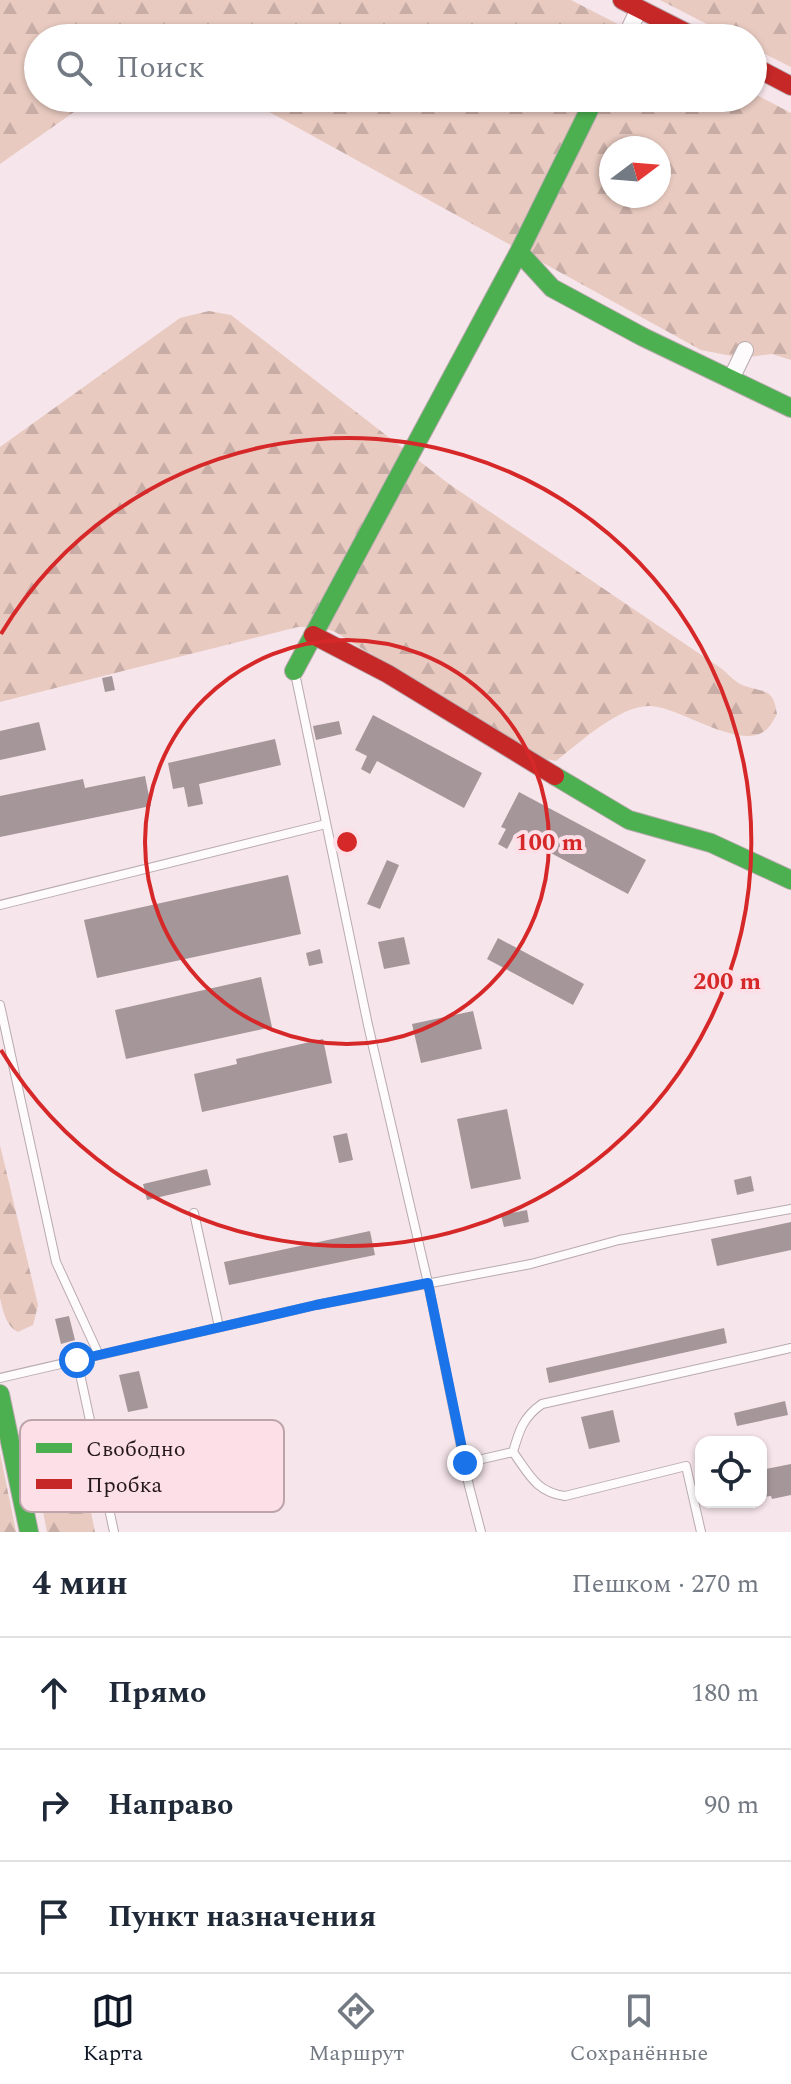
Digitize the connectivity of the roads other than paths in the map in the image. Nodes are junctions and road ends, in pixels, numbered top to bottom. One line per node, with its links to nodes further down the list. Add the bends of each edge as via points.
1 (622, 0): 2 (street)
2 (639, 9): 3 (street); 4 (street)
3 (632, 24)
4 (669, 24)
5 (767, 73): 6 (street)
6 (791, 86)
7 (588, 112): 8 (street)
8 (519, 252): 10 (street, via 552,288); 12 (street)
9 (745, 350): 10 (street)
10 (731, 379): 11 (street)
11 (791, 408)
12 (313, 635): 13 (street); 15 (street, via 388,674 629,820 711,843)
13 (294, 671): 14 (lane)
14 (326, 824): 16 (lane); 20 (lane)
15 (791, 880)
16 (0, 905)
17 (0, 1005): 23 (lane, via 56,1262)
18 (791, 1209): 20 (lane)
19 (194, 1213): 21 (lane)
20 (428, 1283): 21 (lane); 29 (lane)
21 (219, 1327): 23 (lane)
22 (791, 1348): 28 (lane, via 542,1404 521,1425)
23 (99, 1355): 24 (lane)
24 (77, 1360): 25 (lane); 27 (lane)
25 (0, 1378)
26 (0, 1394): 30 (street)
27 (90, 1420)
28 (513, 1452): 29 (lane); 36 (lane, via 538,1487 565,1496 686,1466)
29 (465, 1463): 35 (lane)
30 (20, 1489)
31 (25, 1512): 33 (street)
32 (110, 1512): 34 (lane)
33 (29, 1532)
34 (114, 1532)
35 (481, 1532)
36 (701, 1532)

